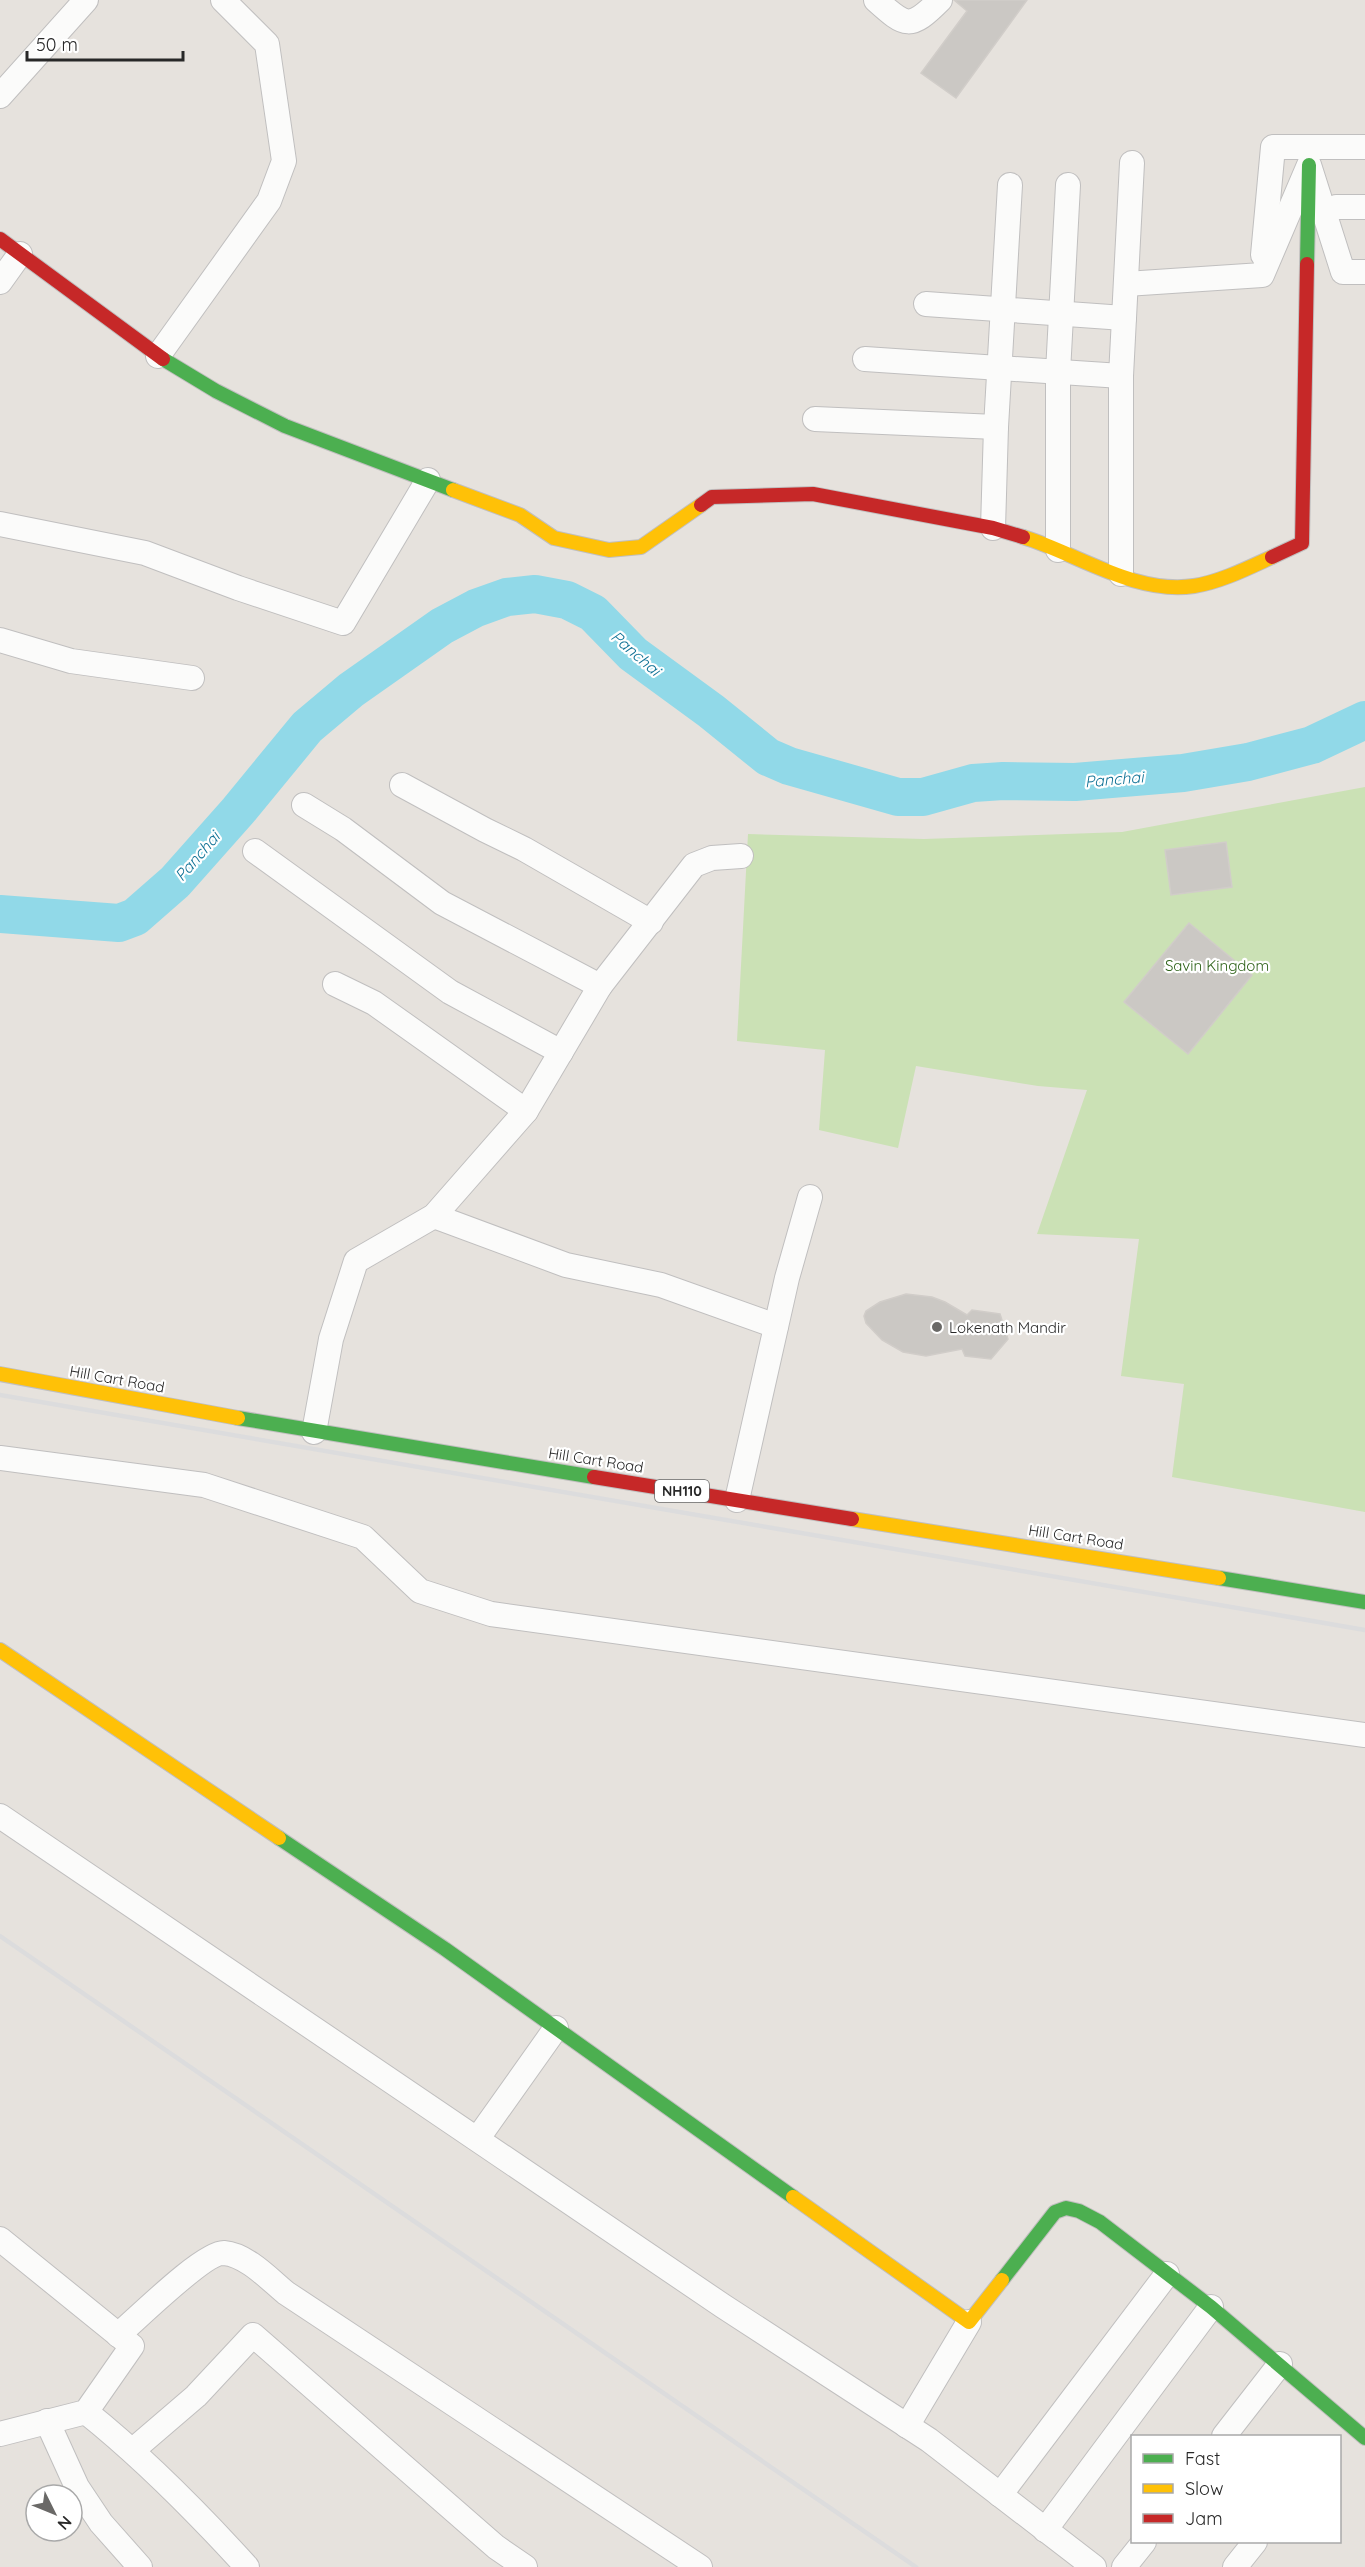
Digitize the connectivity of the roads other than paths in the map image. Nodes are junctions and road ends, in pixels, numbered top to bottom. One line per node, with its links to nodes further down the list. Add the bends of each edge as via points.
1 (86, 0): 5 (street)
2 (223, 0): 23 (street, via 267,44 284,161 268,201)
3 (876, 0): 4 (street, via 906,22 924,17)
4 (940, 0)
5 (0, 96)
6 (1365, 147): 16 (street, via 1273,147)
7 (1132, 163): 18 (street)
8 (1309, 165): 15 (street, via 1343,272); 16 (street); 34 (main road, via 1302,543 1196,586 1173,588)
9 (1010, 185): 20 (street)
10 (1068, 185): 21 (street)
11 (1336, 207): 12 (street)
12 (1365, 207)
13 (0, 239): 14 (main road)
14 (20, 254): 17 (street); 23 (main road)
15 (1365, 272)
16 (1262, 275): 18 (street)
17 (0, 282)
18 (1126, 284): 22 (street)
19 (926, 304): 20 (street)
20 (1003, 310): 21 (street); 25 (street)
21 (1061, 314): 22 (street); 26 (street)
22 (1124, 318): 27 (street)
23 (158, 356): 30 (main road, via 285,426)
24 (865, 360): 25 (street)
25 (999, 368): 26 (street); 29 (street)
26 (1058, 372): 27 (street); 33 (street)
27 (1121, 376): 34 (street)
28 (815, 419): 29 (street)
29 (996, 427): 32 (street)
30 (428, 480): 31 (street, via 343,623 145,554); 32 (main road, via 520,515 554,538 609,550 640,548 712,497 813,494)
31 (0, 524)
32 (993, 528): 33 (main road)
33 (1058, 550): 34 (main road)
34 (1121, 574)
35 (0, 640): 36 (street, via 71,661)
36 (192, 678)
37 (402, 785): 41 (street)
38 (304, 806): 43 (street, via 344,829 442,903)
39 (255, 851): 44 (street, via 450,992)
40 (741, 856): 41 (street, via 712,858 694,865)
41 (651, 922): 43 (street)
42 (335, 984): 45 (street, via 374,1004)
43 (600, 986): 44 (street)
44 (561, 1052): 45 (street)
45 (526, 1111): 47 (street)
46 (810, 1197): 48 (street)
47 (434, 1216): 48 (street, via 566,1265 661,1285); 50 (street, via 356,1261 331,1339)
48 (776, 1326): 52 (street)
49 (0, 1374): 50 (main road, Hill Cart Road / NH110)
50 (314, 1432): 52 (main road, Hill Cart Road / NH110)
51 (0, 1458): 55 (street, via 215,1489 363,1537 420,1591 491,1614)
52 (737, 1500): 53 (main road, Hill Cart Road / NH110)
53 (1365, 1602)
54 (0, 1650): 57 (main road, via 435,1942)
55 (1365, 1735)
56 (0, 1816): 58 (street)
57 (556, 2028): 58 (street); 62 (main road)
58 (477, 2138): 67 (street)
59 (0, 2239): 63 (street)
60 (1167, 2274): 61 (main road); 62 (main road, via 1100,2222 1066,2208 1056,2212); 72 (street)
61 (1210, 2307): 64 (main road); 73 (street)
62 (969, 2322): 67 (street)
63 (118, 2335): 65 (street, via 132,2346); 79 (street, via 198,2264 217,2254 242,2259 286,2293)
64 (1280, 2364): 68 (main road); 70 (street)
65 (86, 2412): 66 (street); 71 (street)
66 (47, 2421): 69 (street); 76 (street, via 77,2487 101,2523)
67 (907, 2426): 72 (street)
68 (1351, 2433)
69 (0, 2434)
70 (1225, 2435)
71 (133, 2450): 77 (street, via 186,2500); 78 (street, via 196,2396 253,2335 496,2547)
72 (1000, 2495): 73 (street)
73 (1045, 2530): 80 (street)
74 (1142, 2543): 81 (street)
75 (1254, 2543): 82 (street)
76 (140, 2567)
77 (246, 2567)
78 (525, 2567)
79 (700, 2567)
80 (1094, 2567)
81 (1124, 2567)
82 (1235, 2567)

